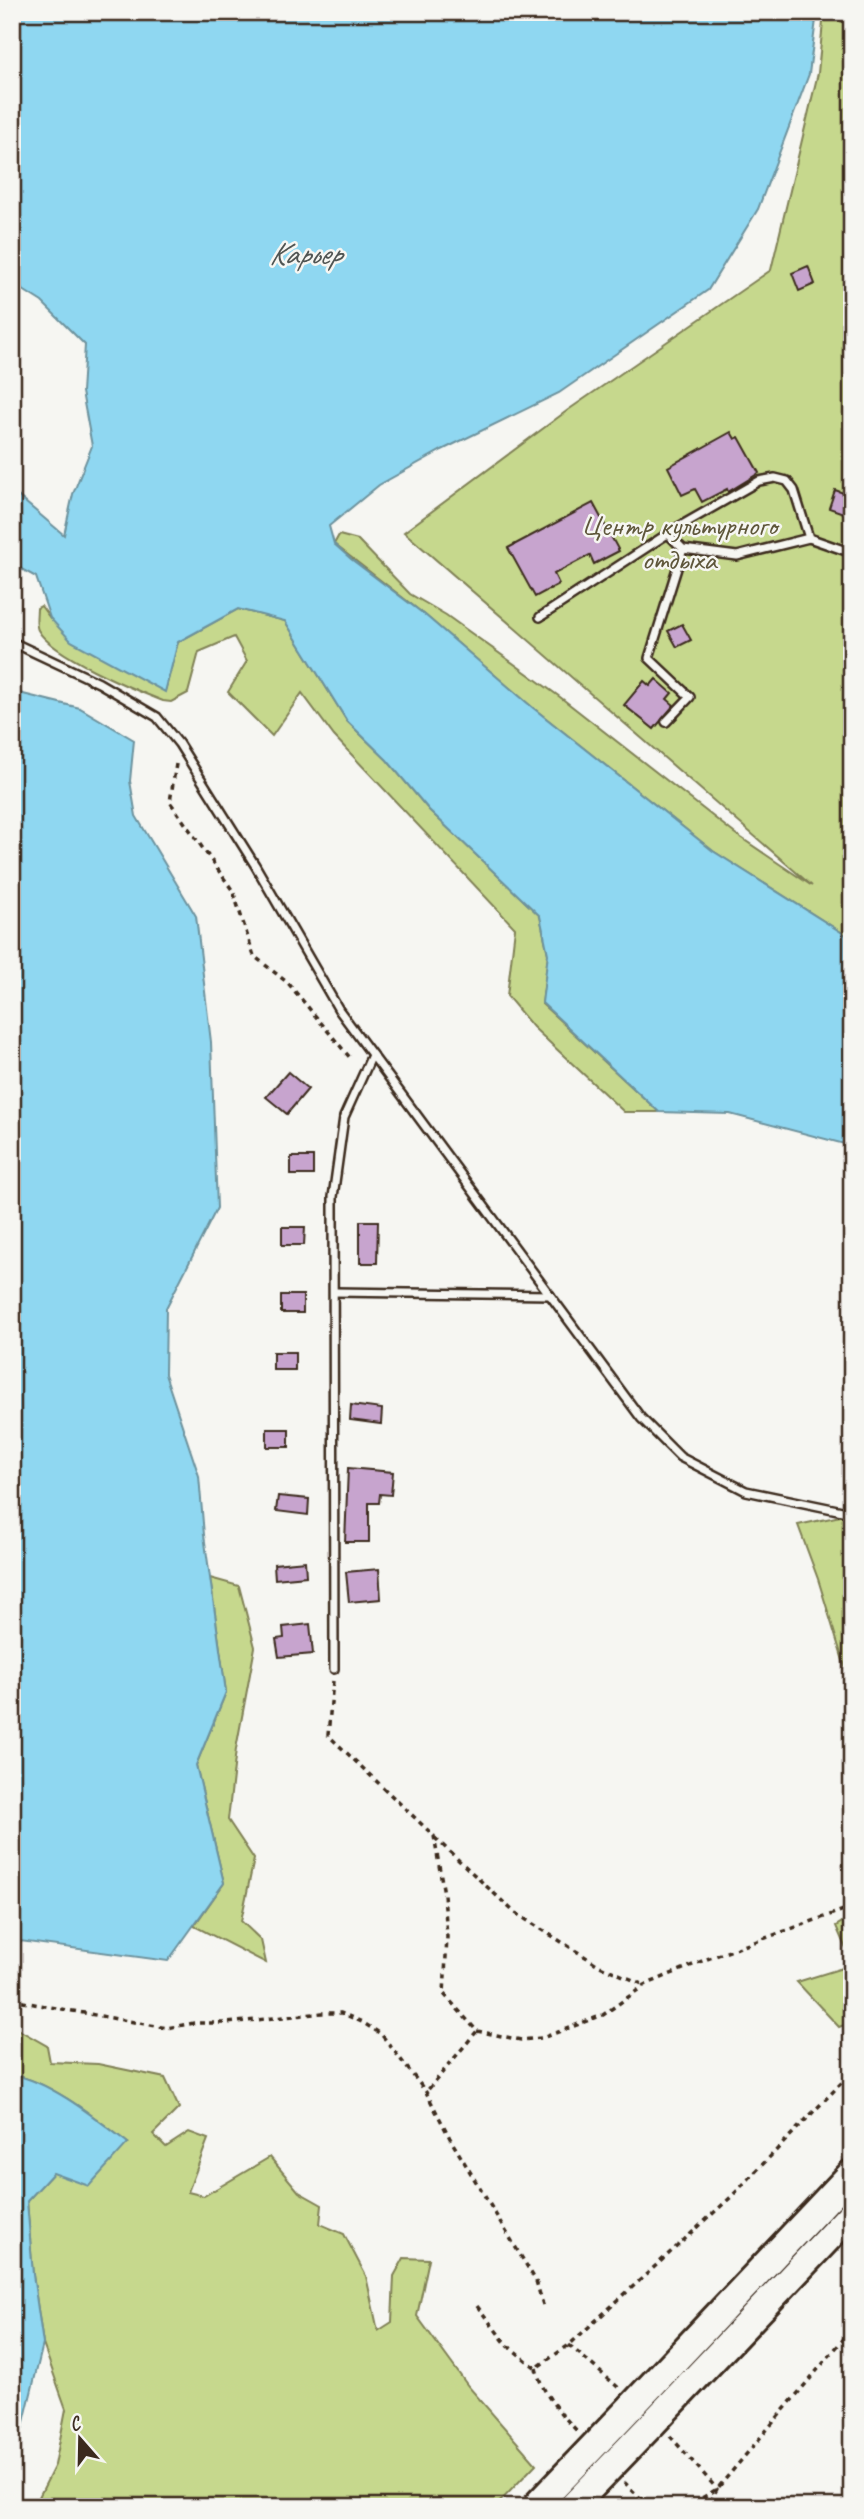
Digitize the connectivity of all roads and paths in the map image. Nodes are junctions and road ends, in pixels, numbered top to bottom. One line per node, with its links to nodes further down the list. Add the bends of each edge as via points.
1 (668, 534): 2 (lane, via 759,481 775,478 787,481 794,490); 3 (lane); 5 (lane)
2 (809, 538): 3 (lane, via 737,556); 4 (lane)
3 (683, 549): 7 (lane, via 649,658 690,697)
4 (852, 553)
5 (540, 617)
6 (12, 642): 8 (lane, via 99,683 157,717)
7 (666, 722)
8 (179, 744): 9 (lane); 10 (path, via 170,802 233,891 254,956 288,983)
9 (372, 1055): 11 (lane, via 344,1117 333,1197); 12 (lane)
10 (351, 1059)
11 (334, 1292): 12 (lane); 14 (lane)
12 (550, 1295): 13 (lane, via 641,1418 680,1457 746,1491)
13 (852, 1513)
14 (334, 1669): 15 (path, via 328,1735)
15 (434, 1836): 17 (path, via 514,1912 600,1966); 19 (path, via 447,1937 444,1994)
16 (852, 1907): 17 (path)
17 (645, 1985): 19 (path, via 603,2015 542,2038 521,2040)
18 (12, 2000): 21 (path, via 167,2028 341,2013 381,2034)
19 (477, 2031): 21 (path)
20 (852, 2072): 27 (path, via 731,2197)
21 (426, 2092): 24 (path, via 536,2281)
22 (852, 2173): 29 (highway)
23 (852, 2213): 31 (highway)
24 (543, 2305)
25 (477, 2306): 28 (path, via 507,2346)
26 (852, 2329): 33 (path)
27 (569, 2345): 28 (path); 29 (path)
28 (537, 2368): 30 (path, via 540,2383)
29 (629, 2400): 34 (highway, bridge)
30 (574, 2428)
31 (657, 2432): 33 (path, via 670,2436); 35 (highway, bridge)
32 (626, 2484): 36 (path, via 639,2497)
33 (717, 2489): 37 (path); 38 (path)
34 (535, 2507)
35 (572, 2507)
36 (661, 2507)
37 (674, 2507)
38 (706, 2507)

